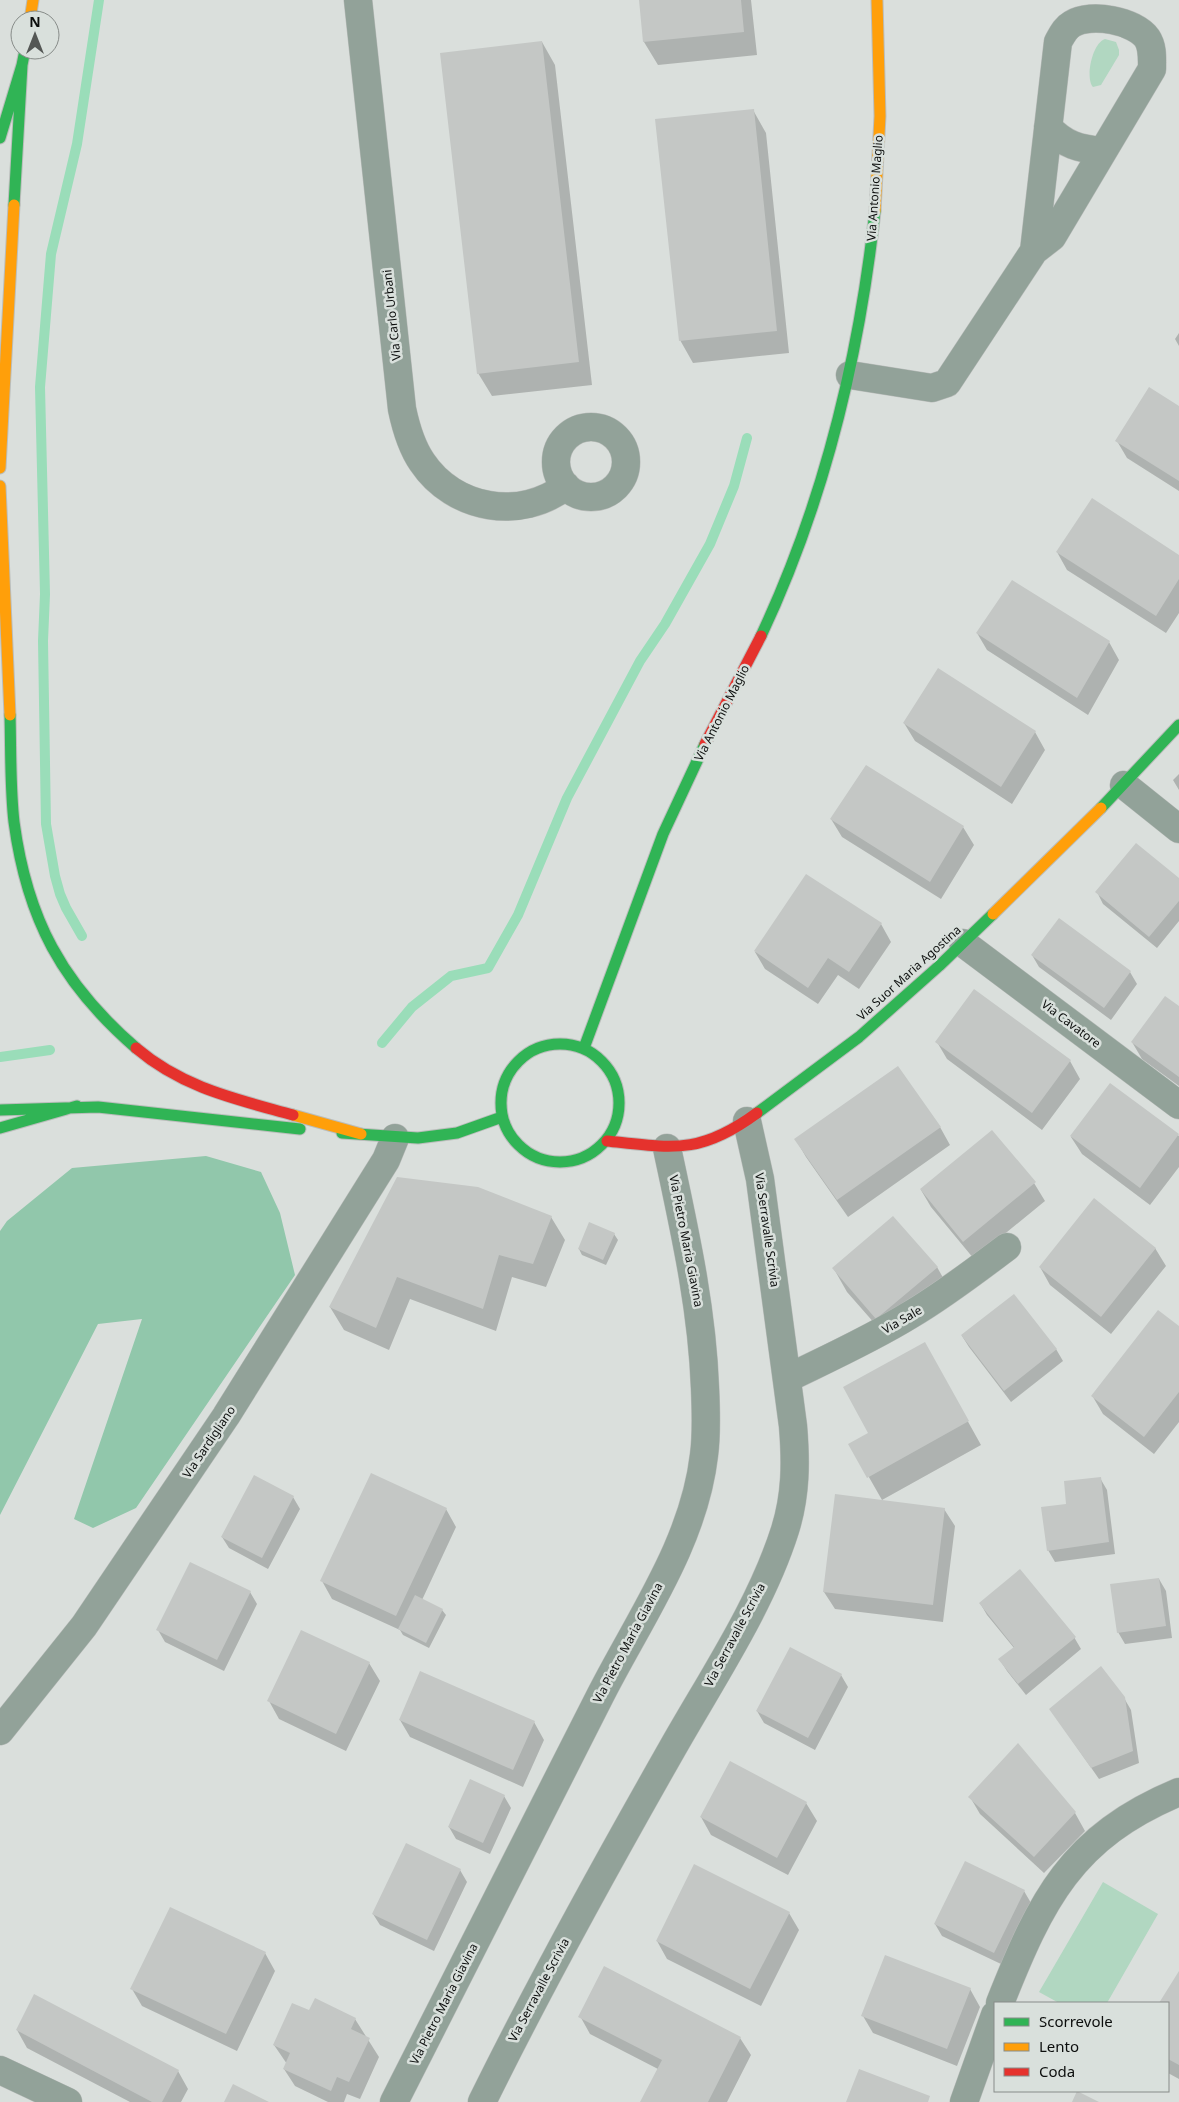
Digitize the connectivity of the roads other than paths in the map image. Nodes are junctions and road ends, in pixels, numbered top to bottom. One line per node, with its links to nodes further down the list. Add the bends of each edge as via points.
1 (358, 0): 12 (street, Via Carlo Urbani, via 402,409 410,441 435,479 473,502 528,505 554,495)
2 (877, 0): 9 (main road, Via Antonio Maglio, via 880,80 877,185 865,292)
3 (23, 60): 4 (main road)
4 (22, 65): 6 (main road); 10 (main road)
5 (1048, 127): 7 (street, via 1067,144 1081,149); 7 (street, via 1058,42 1065,30 1073,22 1088,19 1128,24 1141,31 1148,40 1152,68); 8 (street)
6 (0, 138)
7 (1103, 150): 8 (street, via 1052,237)
8 (1034, 251): 9 (street, via 947,383 932,388)
9 (850, 375): 17 (main road, Via Antonio Maglio, via 834,441 786,583 673,810)
10 (0, 468)
11 (0, 486): 24 (main road, via 14,820 26,885 50,949 73,985 105,1022 177,1078 219,1094)
12 (566, 486)
13 (1179, 725): 14 (main road, Via Suor Maria Agostina)
14 (1124, 784): 15 (street); 16 (main road, Via Suor Maria Agostina)
15 (1179, 829)
16 (963, 943): 18 (street, Via Cavatore); 22 (main road, Via Suor Maria Agostina, via 859,1037)
17 (584, 1048): 21 (main road, via 554,1043 534,1049 518,1061 506,1078 501,1097); 26 (main road, via 608,1067 617,1084 620,1103 617,1123)
18 (1179, 1105)
19 (77, 1106): 20 (main road); 23 (main road); 24 (main road)
20 (0, 1110)
21 (502, 1117): 25 (main road, via 457,1133); 26 (main road, via 509,1135 522,1149 557,1163 576,1161 593,1153)
22 (747, 1121): 27 (main road, Via Suor Maria Agostina, via 702,1145); 29 (street, Via Serravalle Scrivia, via 760,1179)
23 (0, 1128)
24 (361, 1134): 25 (main road)
25 (396, 1138): 30 (street, Via Sardigliano, via 386,1160 226,1416 84,1626)
26 (607, 1140): 27 (main road, Via Suor Maria Agostina)
27 (667, 1148): 36 (street, Via Pietro Maria Giavina, via 703,1338 706,1440 698,1490 682,1537 660,1584 601,1692)
28 (1007, 1247): 29 (street, Via Sale, via 909,1316)
29 (788, 1378): 37 (street, Via Serravalle Scrivia, via 796,1457 795,1484 785,1531 752,1607 528,2007)
30 (0, 1731)
31 (1179, 1792): 32 (street, via 1109,1829 1072,1865 1043,1905)
32 (1000, 2002)
33 (994, 2018): 38 (street)
34 (0, 2070): 35 (street)
35 (68, 2102)
36 (394, 2102)
37 (482, 2102)
38 (964, 2102)

